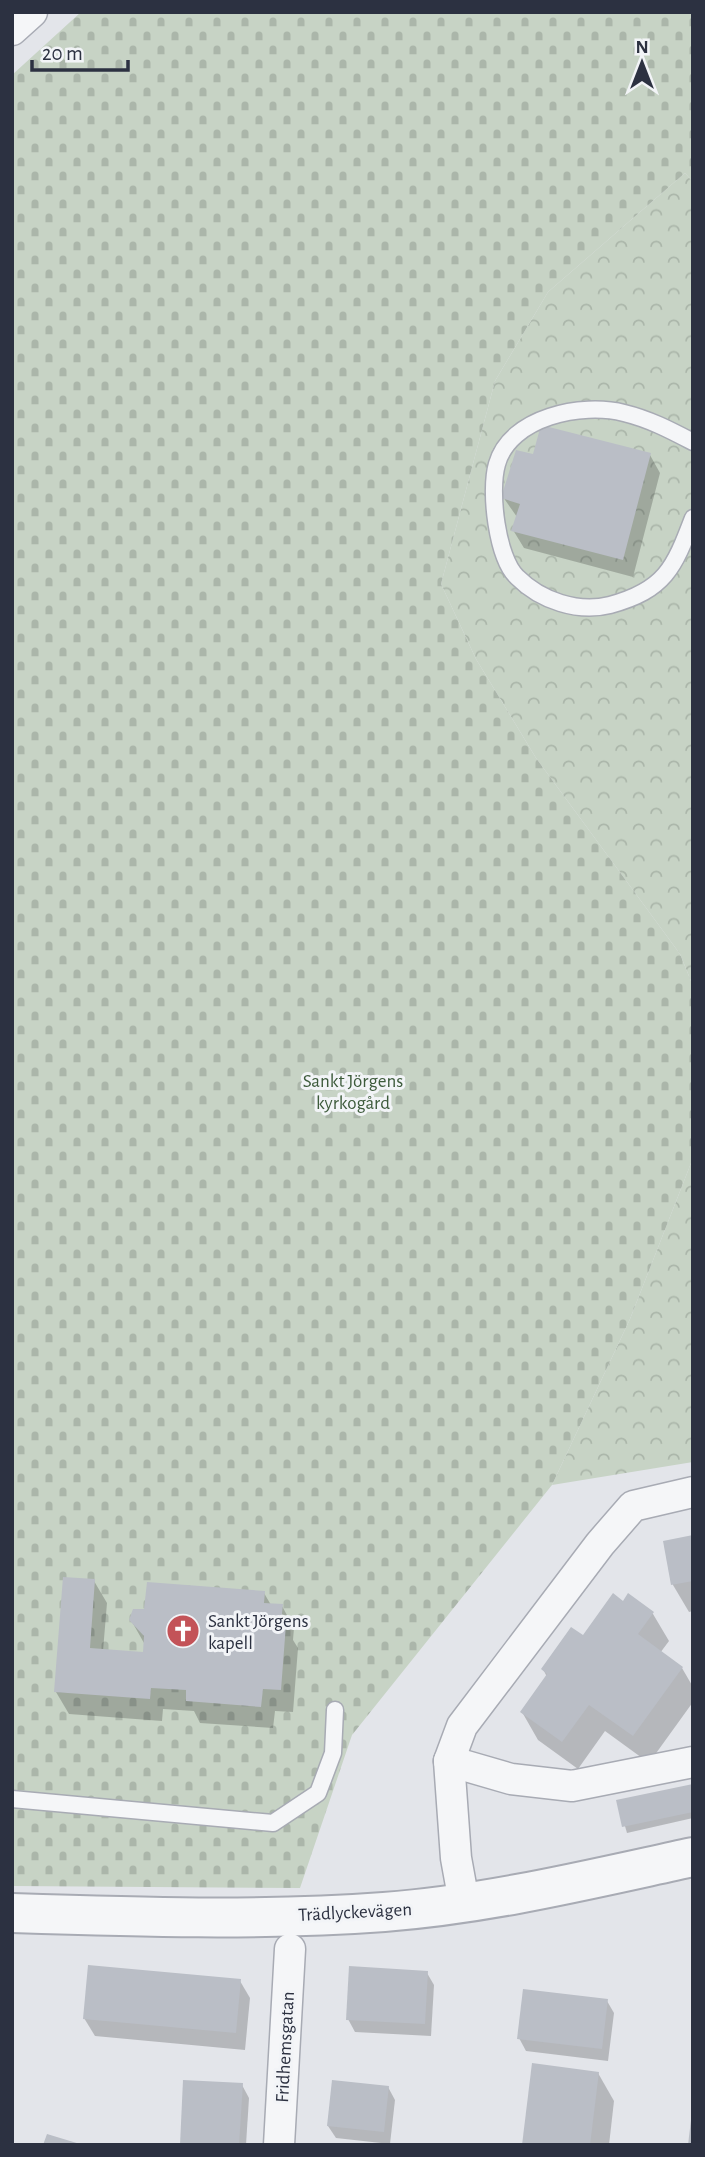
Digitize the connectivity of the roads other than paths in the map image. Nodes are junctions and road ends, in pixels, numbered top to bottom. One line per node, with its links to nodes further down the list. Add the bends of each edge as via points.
1 (32, 12): 2 (street)
2 (12, 30)
3 (693, 442): 4 (lane, via 621,411 579,411 540,418 514,436 497,464 495,498 499,540 516,576 556,603 599,608 636,598 662,582)
4 (693, 518)
5 (693, 1492): 7 (street, via 633,1506 462,1726)
6 (335, 1710): 9 (lane, via 333,1753 318,1793 273,1823)
7 (449, 1761): 8 (street, via 511,1779 572,1786); 11 (street)
8 (693, 1762)
9 (12, 1799)
10 (693, 1857): 11 (street, Trädlyckevägen, via 523,1894)
11 (464, 1902): 12 (street, Trädlyckevägen, via 385,1912 262,1915)
12 (12, 1913)
13 (290, 1949): 14 (street, Fridhemsgatan)
14 (279, 2145)

